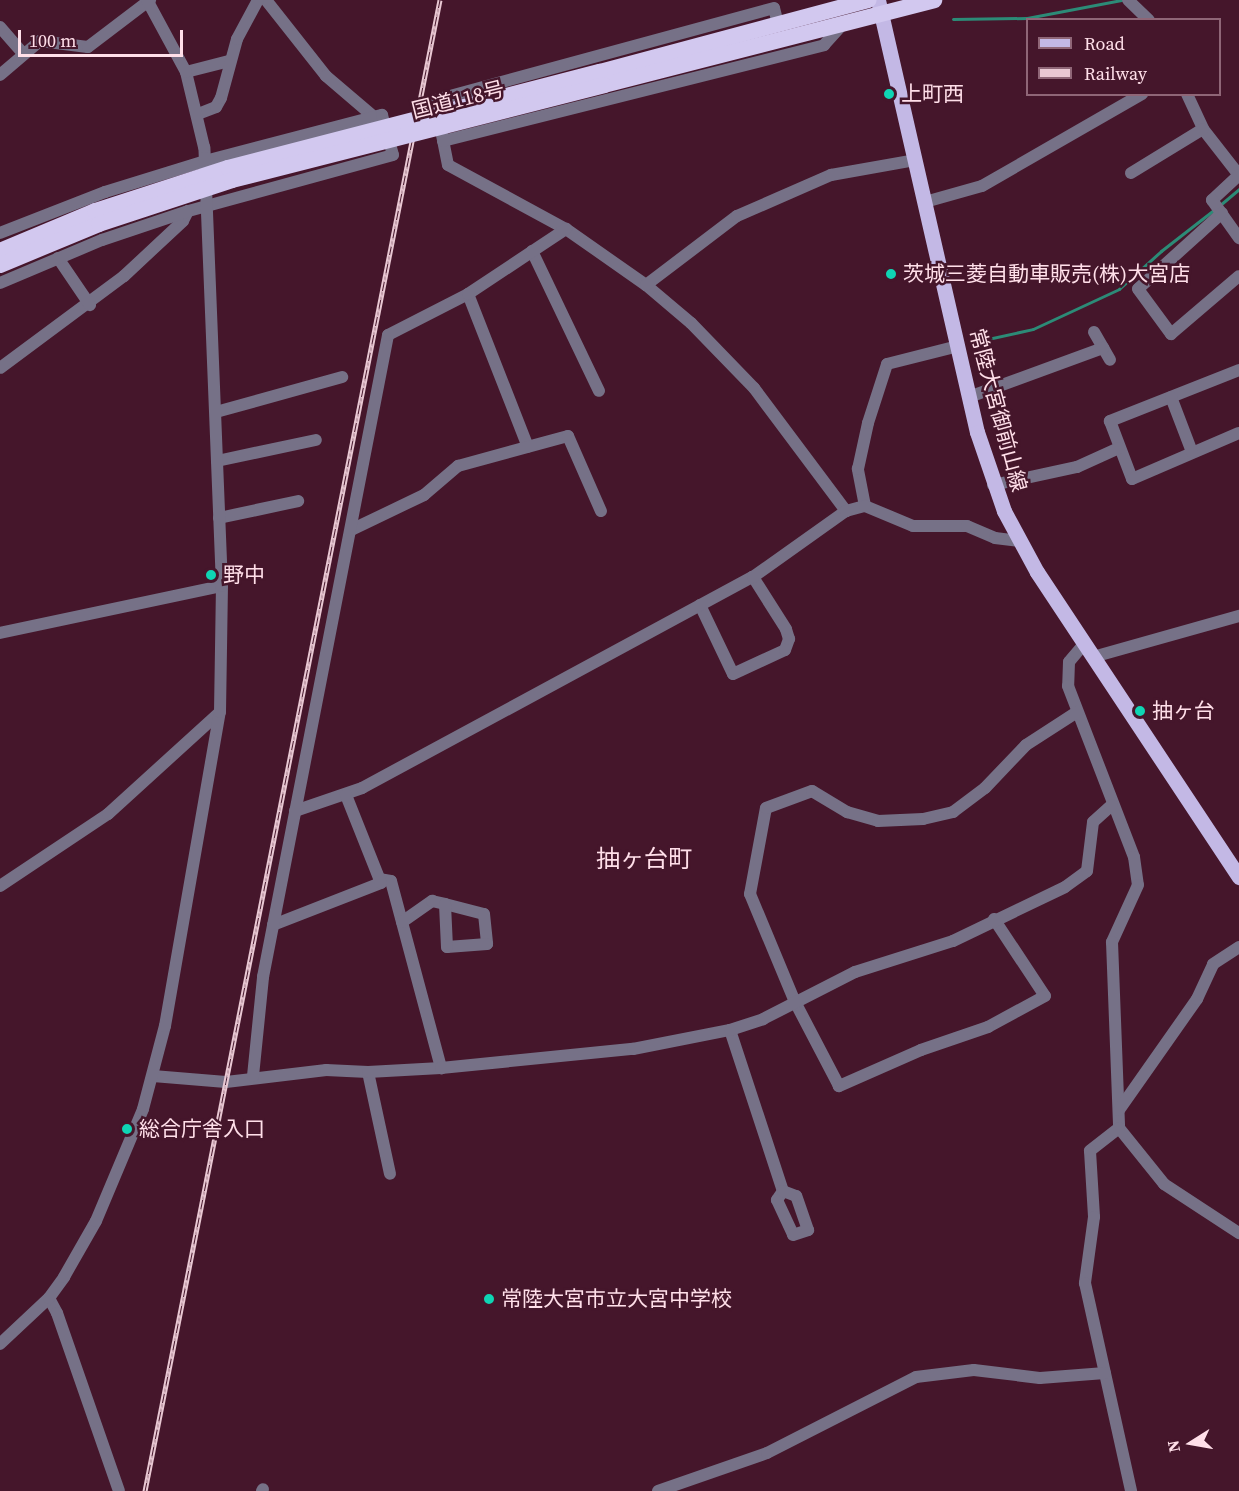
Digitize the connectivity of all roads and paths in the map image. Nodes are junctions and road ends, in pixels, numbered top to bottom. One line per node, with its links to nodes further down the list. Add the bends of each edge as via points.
1 (258, 0): 13 (street)
2 (266, 0): 20 (street, via 326,76)
3 (869, 0): 10 (highway, 国道118号)
4 (934, 0): 7 (highway, 国道118号)
5 (1128, 0): 8 (street)
6 (148, 1): 12 (street, via 88,48 40,41); 14 (street)
7 (879, 7): 9 (highway, 国道118号); 23 (main road, 常陸大宮御前山線)
8 (1147, 18)
9 (844, 23): 16 (highway, 国道118号); 22 (street, via 824,45)
10 (778, 24): 16 (highway, 国道118号); 22 (street, via 774,8 435,100)
11 (0, 27): 12 (street)
12 (22, 53): 15 (street)
13 (229, 61): 14 (street); 19 (street, via 216,107)
14 (186, 72): 19 (street)
15 (0, 75)
16 (602, 78): 31 (highway, 国道118号, bridge)
17 (1139, 96): 27 (street, via 982,186)
18 (1189, 96): 21 (street)
19 (198, 114): 24 (street)
20 (374, 117): 24 (street); 28 (street, via 382,115 393,155)
21 (1203, 129): 25 (street); 26 (street)
22 (443, 141): 32 (street, via 448,165)
23 (915, 160): 27 (main road, 常陸大宮御前山線); 41 (street, via 831,175 737,216)
24 (205, 161): 28 (street); 33 (street, via 105,192)
25 (1131, 173)
26 (1239, 175): 30 (street, via 1212,200)
27 (925, 202): 45 (main road, 常陸大宮御前山線)
28 (206, 204): 29 (street); 54 (street)
29 (188, 212): 37 (street); 43 (street, via 183,221)
30 (1222, 213): 34 (street); 39 (street, via 1138,289 1171,334)
31 (97, 217): 35 (highway, 国道118号); 38 (highway, 国道118号)
32 (566, 229): 36 (street); 41 (street)
33 (0, 233)
34 (1239, 238)
35 (0, 251)
36 (532, 251): 42 (street); 51 (street)
37 (58, 258): 40 (street); 43 (street)
38 (0, 265)
39 (1239, 276)
40 (0, 283)
41 (646, 285): 64 (street, via 725,354)
42 (468, 294): 57 (street); 67 (street, via 388,335)
43 (90, 305): 48 (street)
44 (1094, 332): 46 (street)
45 (958, 346): 52 (main road, 常陸大宮御前山線); 63 (street, via 887,364 858,469)
46 (1103, 348): 47 (street); 52 (street)
47 (1110, 360)
48 (0, 368)
49 (1239, 370): 53 (street)
50 (342, 377): 54 (street)
51 (599, 392)
52 (969, 397): 61 (main road, 常陸大宮御前山線)
53 (1171, 397): 58 (street, via 1110,421); 59 (street)
54 (216, 412): 60 (street)
55 (1239, 433): 59 (street)
56 (316, 440): 60 (street)
57 (528, 447): 65 (street, via 568,436); 67 (street, via 458,466 424,495)
58 (1119, 448): 59 (street, via 1132,479); 61 (street, via 1077,467)
59 (1192, 452)
60 (217, 461): 66 (street)
61 (993, 485): 68 (main road, 常陸大宮御前山線)
62 (298, 501): 66 (street)
63 (865, 506): 64 (street); 68 (street, via 913,526 967,526 995,538)
64 (846, 511): 69 (street)
65 (601, 512)
66 (219, 518): 70 (street)
67 (351, 530): 79 (street)
68 (1018, 541): 74 (main road, 常陸大宮御前山線)
69 (753, 577): 71 (street); 71 (street, via 786,629 789,639 785,650 733,674)
70 (222, 586): 73 (street); 75 (street)
71 (700, 605): 77 (street)
72 (1239, 616): 74 (street)
73 (0, 633)
74 (1089, 650): 76 (street, via 1073,655 1066,673); 80 (main road, 常陸大宮御前山線)
75 (220, 712): 82 (street, via 108,814); 92 (street)
76 (1077, 712): 78 (street); 88 (street, via 1026,746 986,788 953,812 922,819 878,821 847,812 812,791 766,808 750,894)
77 (346, 795): 79 (street); 81 (street)
78 (1112, 806): 84 (street, via 1093,822 1087,871 1065,887); 94 (street, via 1134,857 1138,885 1112,942 1110,973)
79 (295, 811): 86 (street)
80 (1239, 877)
81 (379, 879): 85 (street, via 391,881); 86 (street, via 381,883)
82 (0, 886)
83 (445, 904): 83 (street, via 484,914 487,944 447,947); 85 (street, via 432,901)
84 (994, 919): 88 (street, via 953,941 855,972); 88 (street, via 1045,996 988,1027 921,1050 839,1086)
85 (402, 922): 90 (street)
86 (273, 925): 93 (street, via 263,977)
87 (1239, 947): 94 (street, via 1213,964 1197,999)
88 (795, 1002): 89 (street)
89 (730, 1030): 90 (street, via 633,1049); 97 (street)
90 (441, 1068): 91 (street)
91 (368, 1072): 93 (street, via 326,1070); 96 (street)
92 (153, 1076): 93 (street, via 226,1082); 99 (street, via 132,1138 96,1221)
93 (253, 1076)
94 (1119, 1110): 95 (street)
95 (1119, 1128): 98 (street, via 1164,1184); 101 (street, via 1090,1151 1094,1217 1085,1283)
96 (390, 1174)
97 (783, 1191)
98 (1239, 1233)
99 (49, 1298): 100 (street); 102 (street)
100 (0, 1344)
101 (1105, 1373): 103 (street, via 1040,1378 974,1370 916,1377 768,1453); 104 (street)
102 (118, 1491)
103 (658, 1491)
104 (1131, 1491)

